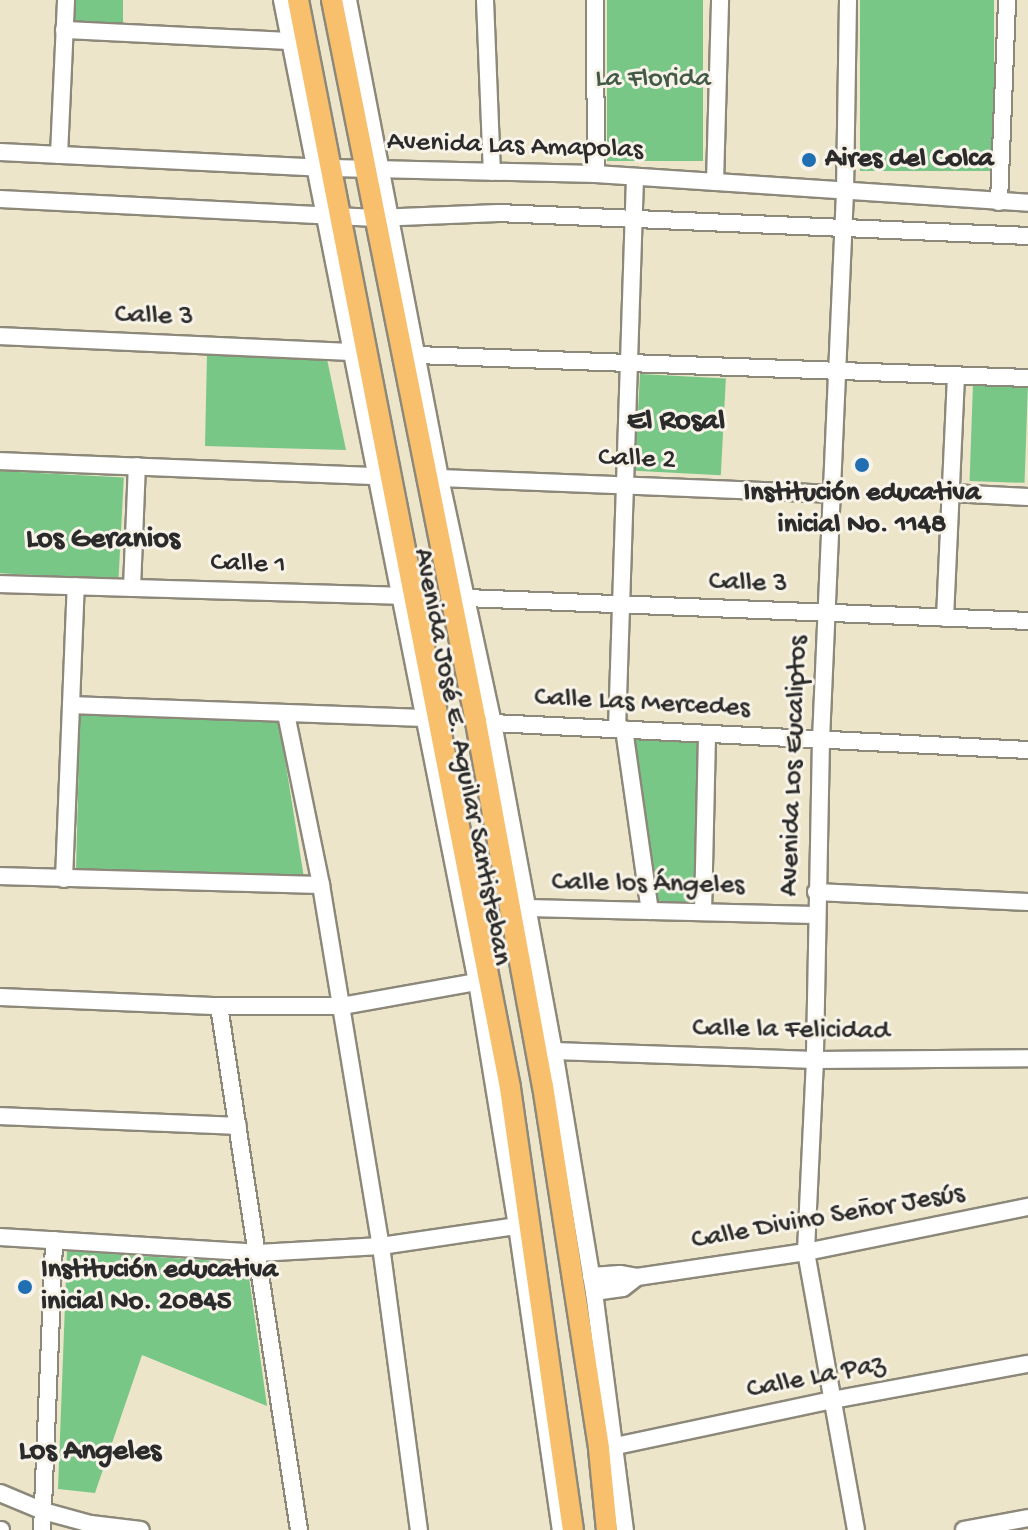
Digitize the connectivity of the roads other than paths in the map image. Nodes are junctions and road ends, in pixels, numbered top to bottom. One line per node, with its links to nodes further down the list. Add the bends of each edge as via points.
1 (66, 0): 11 (street)
2 (282, 0): 12 (street, Avenida José E. Aguilar Santisteban)
3 (298, 0): 15 (main road, Avenida José E. Aguilar Santisteban)
4 (332, 0): 16 (main road, Avenida José E. Aguilar Santisteban)
5 (348, 0): 16 (street, Avenida José E. Aguilar Santisteban)
6 (485, 0): 17 (street)
7 (595, 0): 18 (street)
8 (720, 0): 20 (street)
9 (848, 0): 21 (street, Avenida Los Eucaliptos)
10 (1007, 0): 23 (street)
11 (64, 30): 12 (street); 14 (street)
12 (291, 41): 15 (street, Avenida José E. Aguilar Santisteban)
13 (0, 152): 14 (street, Avenida Las Amapolas)
14 (59, 155): 15 (street, Avenida Las Amapolas)
15 (323, 168): 16 (street, Avenida Las Amapolas); 25 (main road, Avenida José E. Aguilar Santisteban)
16 (374, 168): 17 (street, Avenida Las Amapolas); 26 (main road, Avenida José E. Aguilar Santisteban)
17 (492, 172): 18 (street, Avenida Las Amapolas)
18 (596, 174): 19 (street, Avenida Las Amapolas)
19 (635, 178): 20 (street, Avenida Las Amapolas); 27 (street)
20 (715, 182): 21 (street, Avenida Las Amapolas)
21 (845, 192): 23 (street, Avenida Las Amapolas); 28 (street, Avenida Los Eucaliptos)
22 (0, 199): 25 (street)
23 (999, 202): 24 (street, Avenida Las Amapolas)
24 (1028, 203)
25 (332, 216): 26 (street); 31 (street, Avenida José E. Aguilar Santisteban); 99 (main road, Avenida José E. Aguilar Santisteban, via 510,1088)
26 (383, 217): 27 (street, via 498,213); 32 (street, Avenida José E. Aguilar Santisteban); 100 (main road, Avenida José E. Aguilar Santisteban, via 543,1086)
27 (632, 218): 28 (street); 33 (street)
28 (843, 228): 29 (street); 34 (street, Avenida Los Eucaliptos)
29 (1028, 236)
30 (0, 336): 31 (street, Calle 3)
31 (354, 352): 39 (street, Avenida José E. Aguilar Santisteban)
32 (417, 355): 33 (street); 40 (street, Avenida José E. Aguilar Santisteban)
33 (627, 362): 34 (street); 41 (street)
34 (836, 370): 35 (street); 43 (street, Avenida Los Eucaliptos)
35 (956, 375): 36 (street); 42 (street)
36 (1028, 378)
37 (0, 461): 38 (street)
38 (137, 466): 39 (street); 47 (street)
39 (377, 476): 48 (street, Avenida José E. Aguilar Santisteban)
40 (440, 478): 41 (street, Calle 2); 49 (street, Avenida José E. Aguilar Santisteban)
41 (624, 486): 43 (street, Calle 2); 50 (street)
42 (950, 493): 44 (street); 52 (street)
43 (831, 494): 51 (street, Avenida Los Eucaliptos)
44 (1028, 497)
45 (0, 584): 46 (street, Calle 1)
46 (76, 586): 47 (street, Calle 1); 54 (street)
47 (132, 588): 48 (street, Calle 1)
48 (399, 596): 56 (street, Avenida José E. Aguilar Santisteban)
49 (466, 598): 50 (street, Calle 3); 57 (street, Avenida José E. Aguilar Santisteban)
50 (620, 605): 51 (street, Calle 3); 58 (street)
51 (826, 614): 52 (street, Calle 3); 60 (street, Avenida Los Eucaliptos)
52 (945, 618): 53 (street, Calle 3)
53 (1028, 621)
54 (71, 705): 55 (street); 63 (street)
55 (286, 714): 56 (street); 64 (street)
56 (423, 718): 71 (street, Avenida José E. Aguilar Santisteban)
57 (493, 723): 58 (street, Calle Las Mercedes); 67 (street, Avenida José E. Aguilar Santisteban)
58 (620, 729): 59 (street, Calle Las Mercedes); 68 (street)
59 (707, 734): 60 (street, Calle Las Mercedes); 69 (street)
60 (821, 740): 61 (street, Calle Las Mercedes); 65 (street, Avenida Los Eucaliptos)
61 (1028, 750)
62 (0, 876): 63 (street)
63 (64, 879): 64 (street)
64 (321, 885): 74 (street)
65 (816, 892): 66 (street); 70 (street, Avenida Los Eucaliptos)
66 (1028, 902)
67 (527, 908): 68 (street, Calle los Ángeles); 75 (street, Avenida José E. Aguilar Santisteban)
68 (650, 911): 69 (street, Calle los Ángeles)
69 (703, 912): 70 (street, Calle los Ángeles)
70 (815, 915): 77 (street, Avenida Los Eucaliptos)
71 (477, 982): 74 (street); 81 (street, Avenida José E. Aguilar Santisteban)
72 (0, 997): 73 (street)
73 (219, 1006): 74 (street); 79 (street)
74 (342, 1006): 84 (street)
75 (554, 1051): 77 (street, Calle la Felicidad); 87 (street, Avenida José E. Aguilar Santisteban)
76 (1028, 1058): 77 (street, Calle la Felicidad)
77 (815, 1060): 85 (street, Avenida Los Eucaliptos)
78 (0, 1116): 79 (street)
79 (238, 1126): 86 (street)
80 (1028, 1207): 85 (street, Calle Divino Señor Jesús)
81 (517, 1226): 84 (street); 98 (street, Avenida José E. Aguilar Santisteban)
82 (0, 1237): 83 (street)
83 (54, 1240): 86 (street); 92 (street)
84 (381, 1246): 86 (street); 97 (street)
85 (806, 1252): 87 (street, Calle Divino Señor Jesús, via 637,1277 620,1274); 89 (street, Avenida Los Eucaliptos)
86 (258, 1253): 96 (street)
87 (593, 1284): 90 (street, Avenida José E. Aguilar Santisteban)
88 (1028, 1364): 89 (street, Calle La Paz)
89 (833, 1400): 90 (street, Calle La Paz); 102 (street, Avenida Los Eucaliptos)
90 (616, 1446): 101 (street, Avenida José E. Aguilar Santisteban)
91 (0, 1493): 92 (street)
92 (43, 1511): 94 (street); 95 (street)
93 (1028, 1518): 103 (street)
94 (42, 1530)
95 (141, 1530)
96 (299, 1530)
97 (419, 1530)
98 (561, 1530)
99 (573, 1530)
100 (607, 1530)
101 (625, 1530)
102 (856, 1530)
103 (964, 1530)

